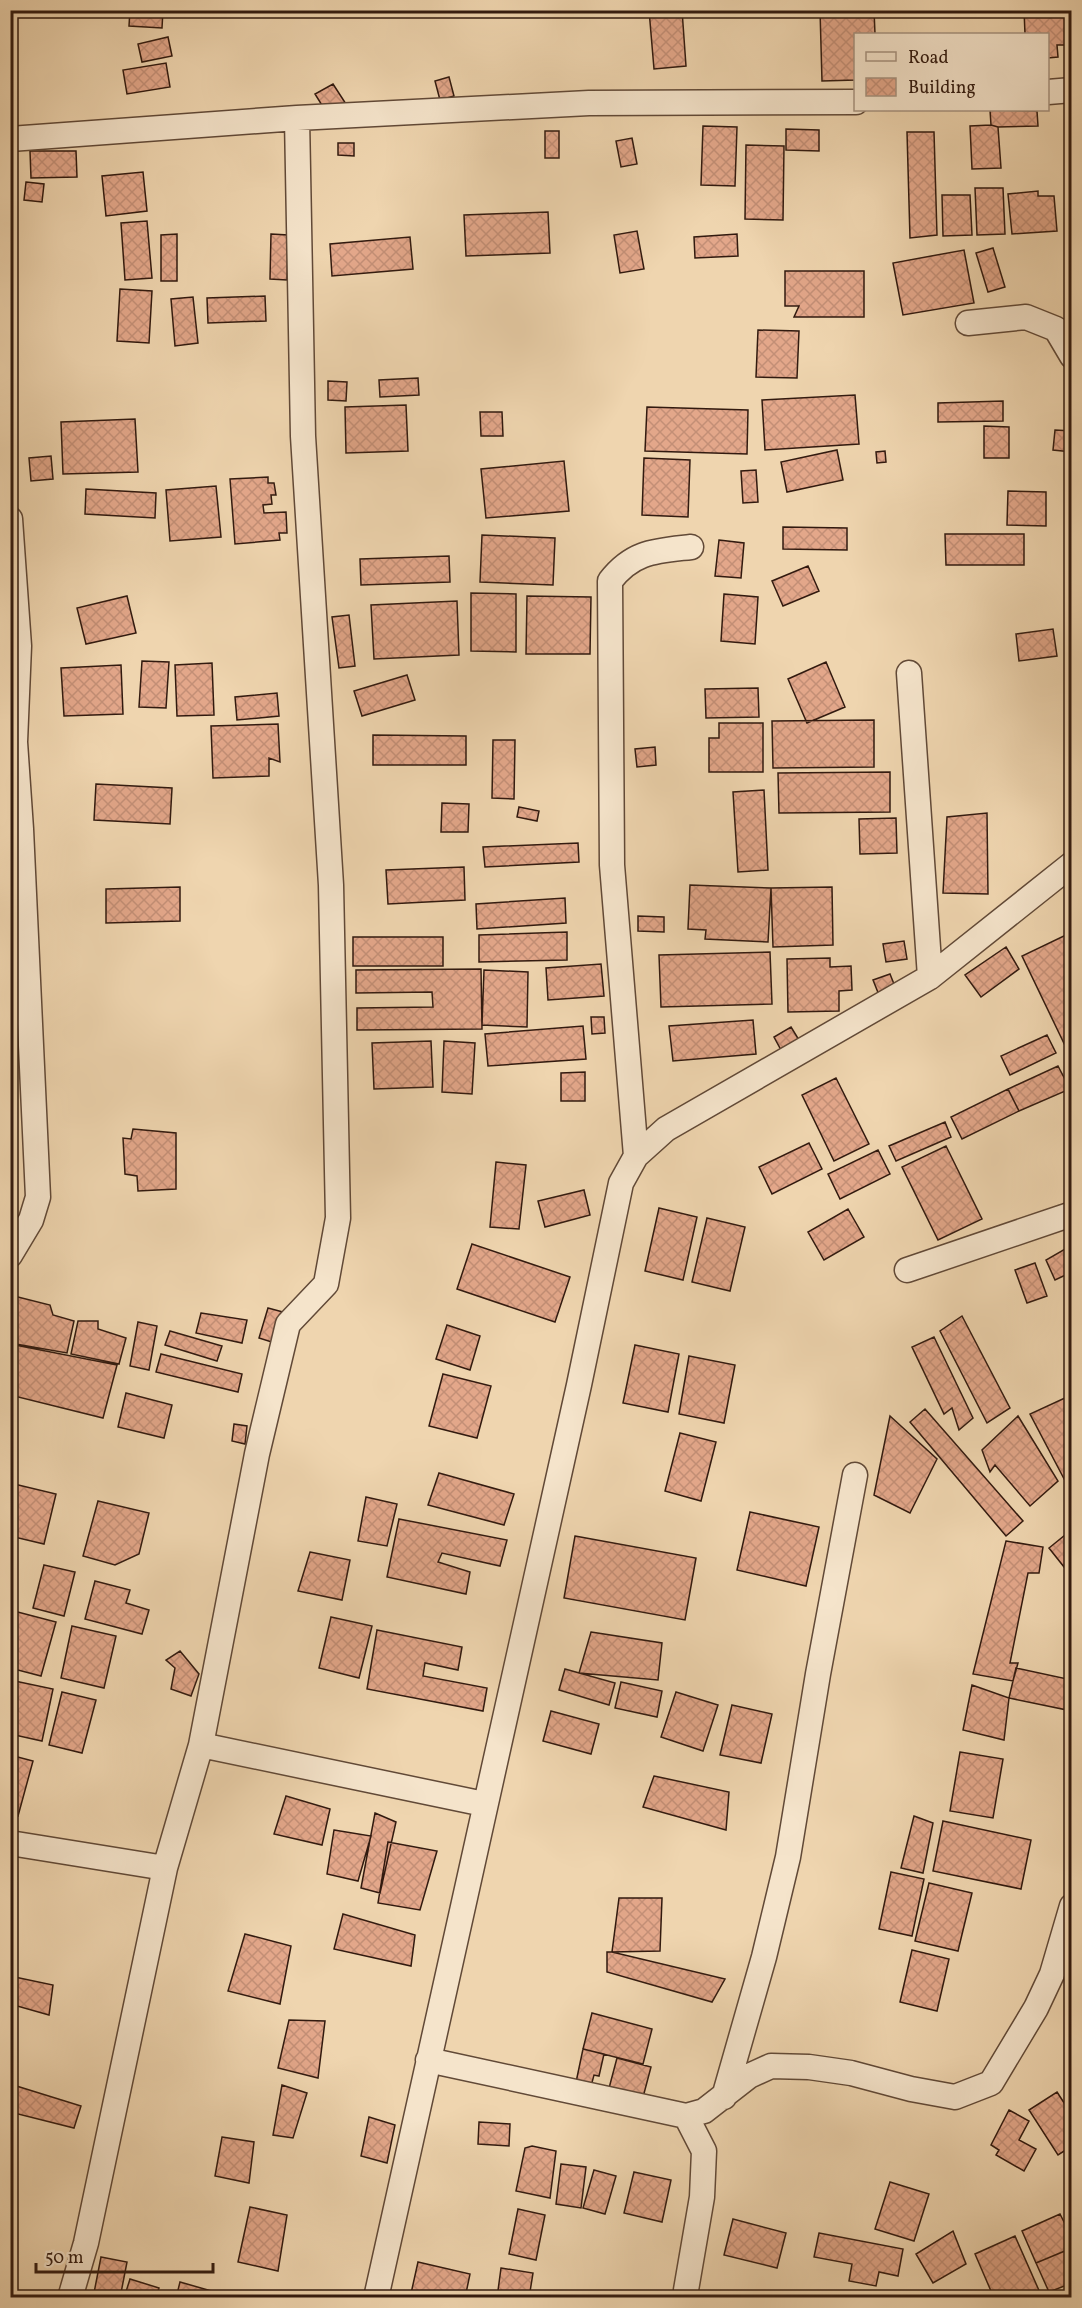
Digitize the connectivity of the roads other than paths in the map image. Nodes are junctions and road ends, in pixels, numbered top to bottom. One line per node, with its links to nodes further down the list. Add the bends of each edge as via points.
1 (1071, 90): 2 (street)
2 (1049, 92)
3 (854, 102): 4 (street, via 590,103)
4 (297, 118): 5 (street); 18 (street, via 303,436 331,885 338,1218 326,1284 288,1323 257,1454)
5 (10, 139)
6 (968, 323): 7 (street, via 1026,317 1056,328)
7 (1071, 356)
8 (10, 519): 15 (street, via 19,646 15,742 38,1197 31,1220)
9 (692, 547): 13 (street, via 652,552 623,564 610,581 612,865)
10 (909, 673): 12 (street)
11 (1071, 864): 12 (street)
12 (930, 977): 13 (street, via 666,1129)
13 (636, 1156): 19 (street, via 621,1183)
14 (1071, 1214): 16 (street)
15 (10, 1255)
16 (907, 1270)
17 (855, 1475): 24 (street, via 788,1857)
18 (201, 1745): 19 (street); 21 (street)
19 (484, 1804): 23 (street)
20 (10, 1843): 21 (street)
21 (165, 1868): 26 (street, via 86,2243)
22 (1071, 1906): 24 (street, via 1052,1974 991,2083 955,2097 851,2073 771,2066 749,2076)
23 (428, 2060): 25 (street); 27 (street)
24 (724, 2097): 25 (street, via 704,2111)
25 (686, 2116): 28 (street, via 704,2151)
26 (70, 2298)
27 (376, 2298)
28 (688, 2298)

